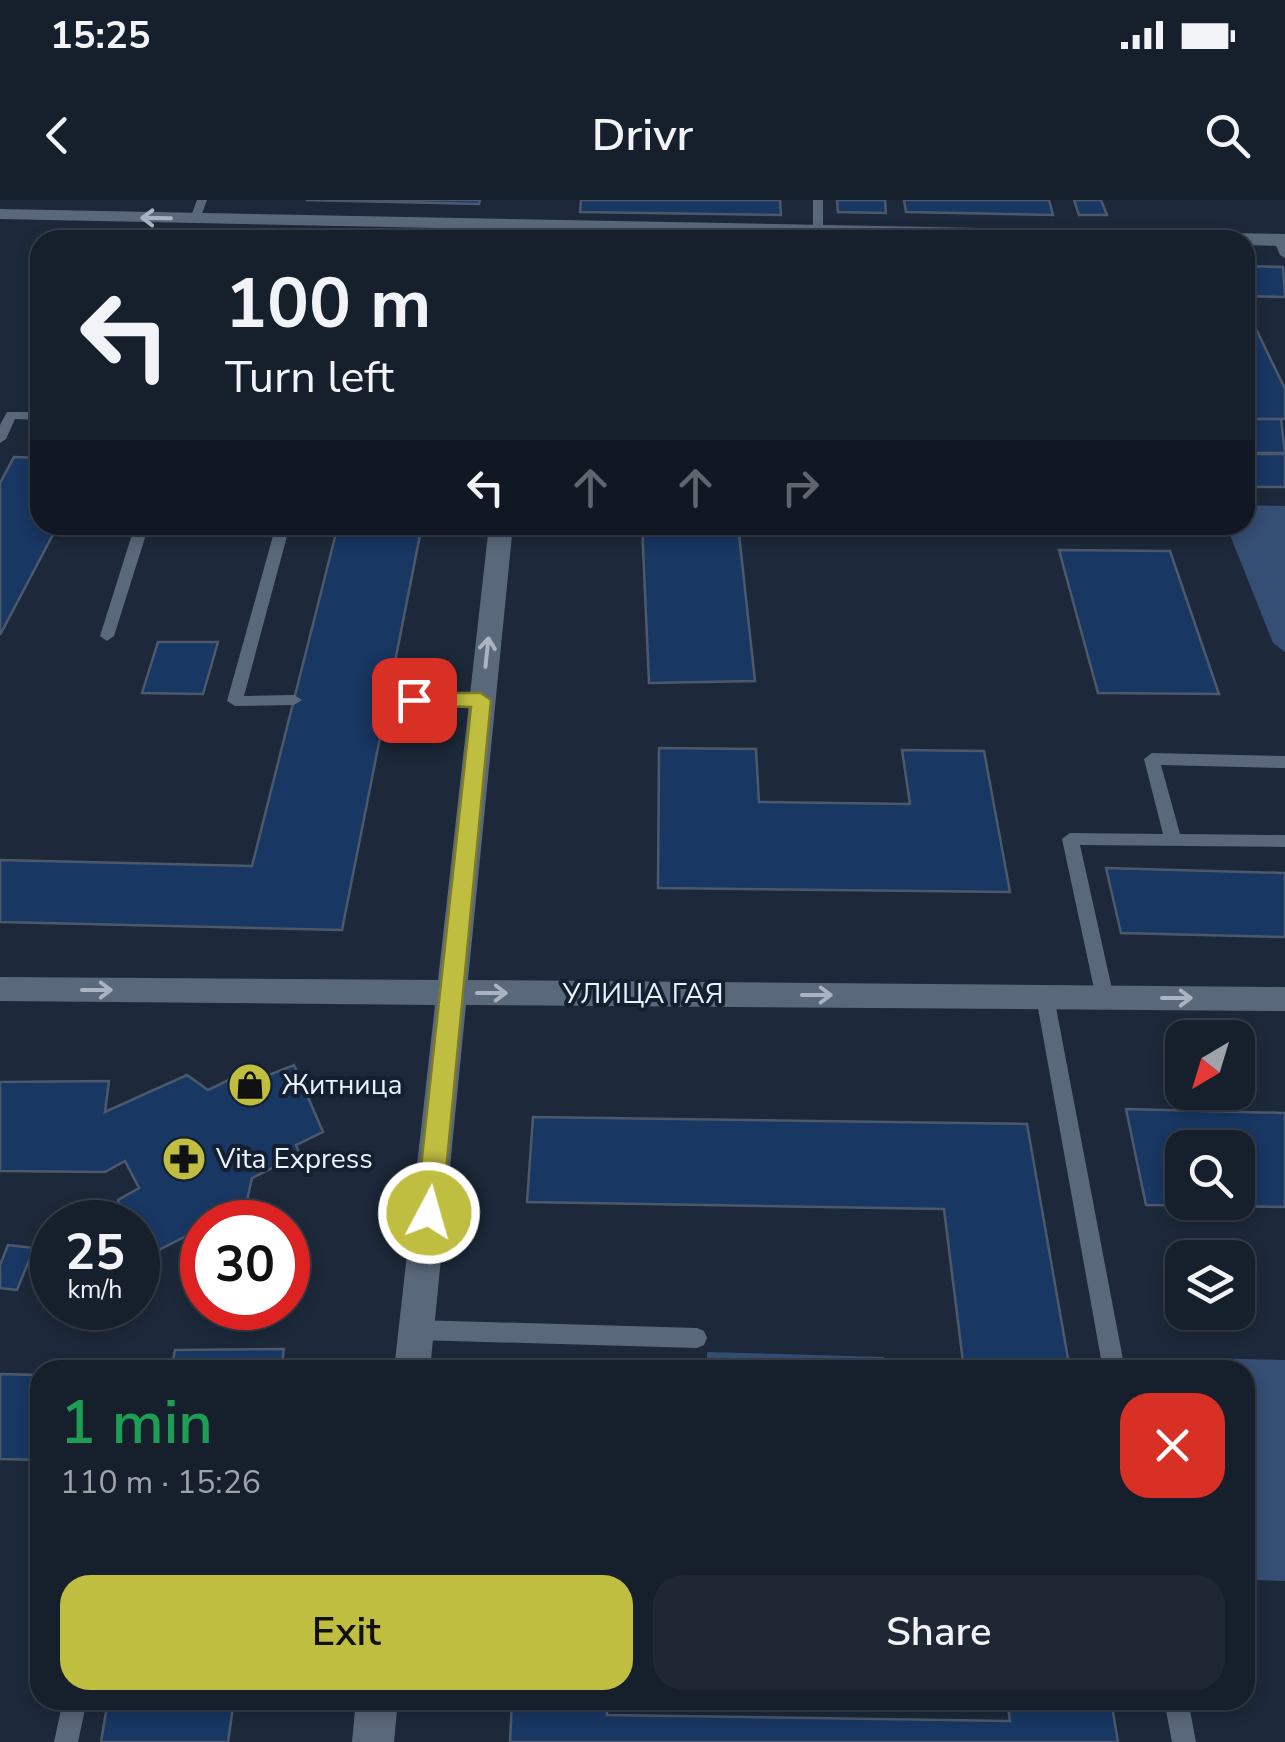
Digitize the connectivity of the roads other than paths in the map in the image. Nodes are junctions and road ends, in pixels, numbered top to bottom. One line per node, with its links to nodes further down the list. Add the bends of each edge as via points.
1 (202, 200): 5 (lane)
2 (537, 200): 7 (street)
3 (818, 200): 8 (lane)
4 (0, 214): 5 (street, one-way to 4)
5 (195, 219): 6 (street)
6 (481, 230)
7 (533, 230)
8 (818, 230)
9 (1255, 244): 10 (street)
10 (1282, 245)
11 (30, 416): 12 (lane, via 12,415)
12 (0, 438)
13 (139, 535): 16 (lane)
14 (280, 535): 17 (lane, via 235,701)
15 (500, 535): 18 (street, one-way to 15)
16 (107, 636)
17 (294, 700)
18 (481, 700): 19 (lane); 24 (street)
19 (387, 702)
20 (1285, 762): 21 (lane, via 1152,759)
21 (1173, 840): 22 (lane); 26 (lane, via 1070,839)
22 (1285, 840)
23 (0, 989): 24 (street, УЛИЦА ГАЯ, one-way to 24)
24 (452, 993): 25 (street, УЛИЦА ГАЯ, one-way to 25); 28 (street)
25 (1045, 997): 26 (street, УЛИЦА ГАЯ); 31 (lane)
26 (1105, 998): 27 (street, УЛИЦА ГАЯ, one-way to 27)
27 (1285, 999)
28 (416, 1330): 29 (lane); 30 (street)
29 (697, 1338)
30 (413, 1360)
31 (1112, 1360)
32 (73, 1710): 35 (lane)
33 (376, 1710): 36 (street)
34 (1178, 1710): 37 (lane)
35 (66, 1742)
36 (373, 1742)
37 (1184, 1742)

